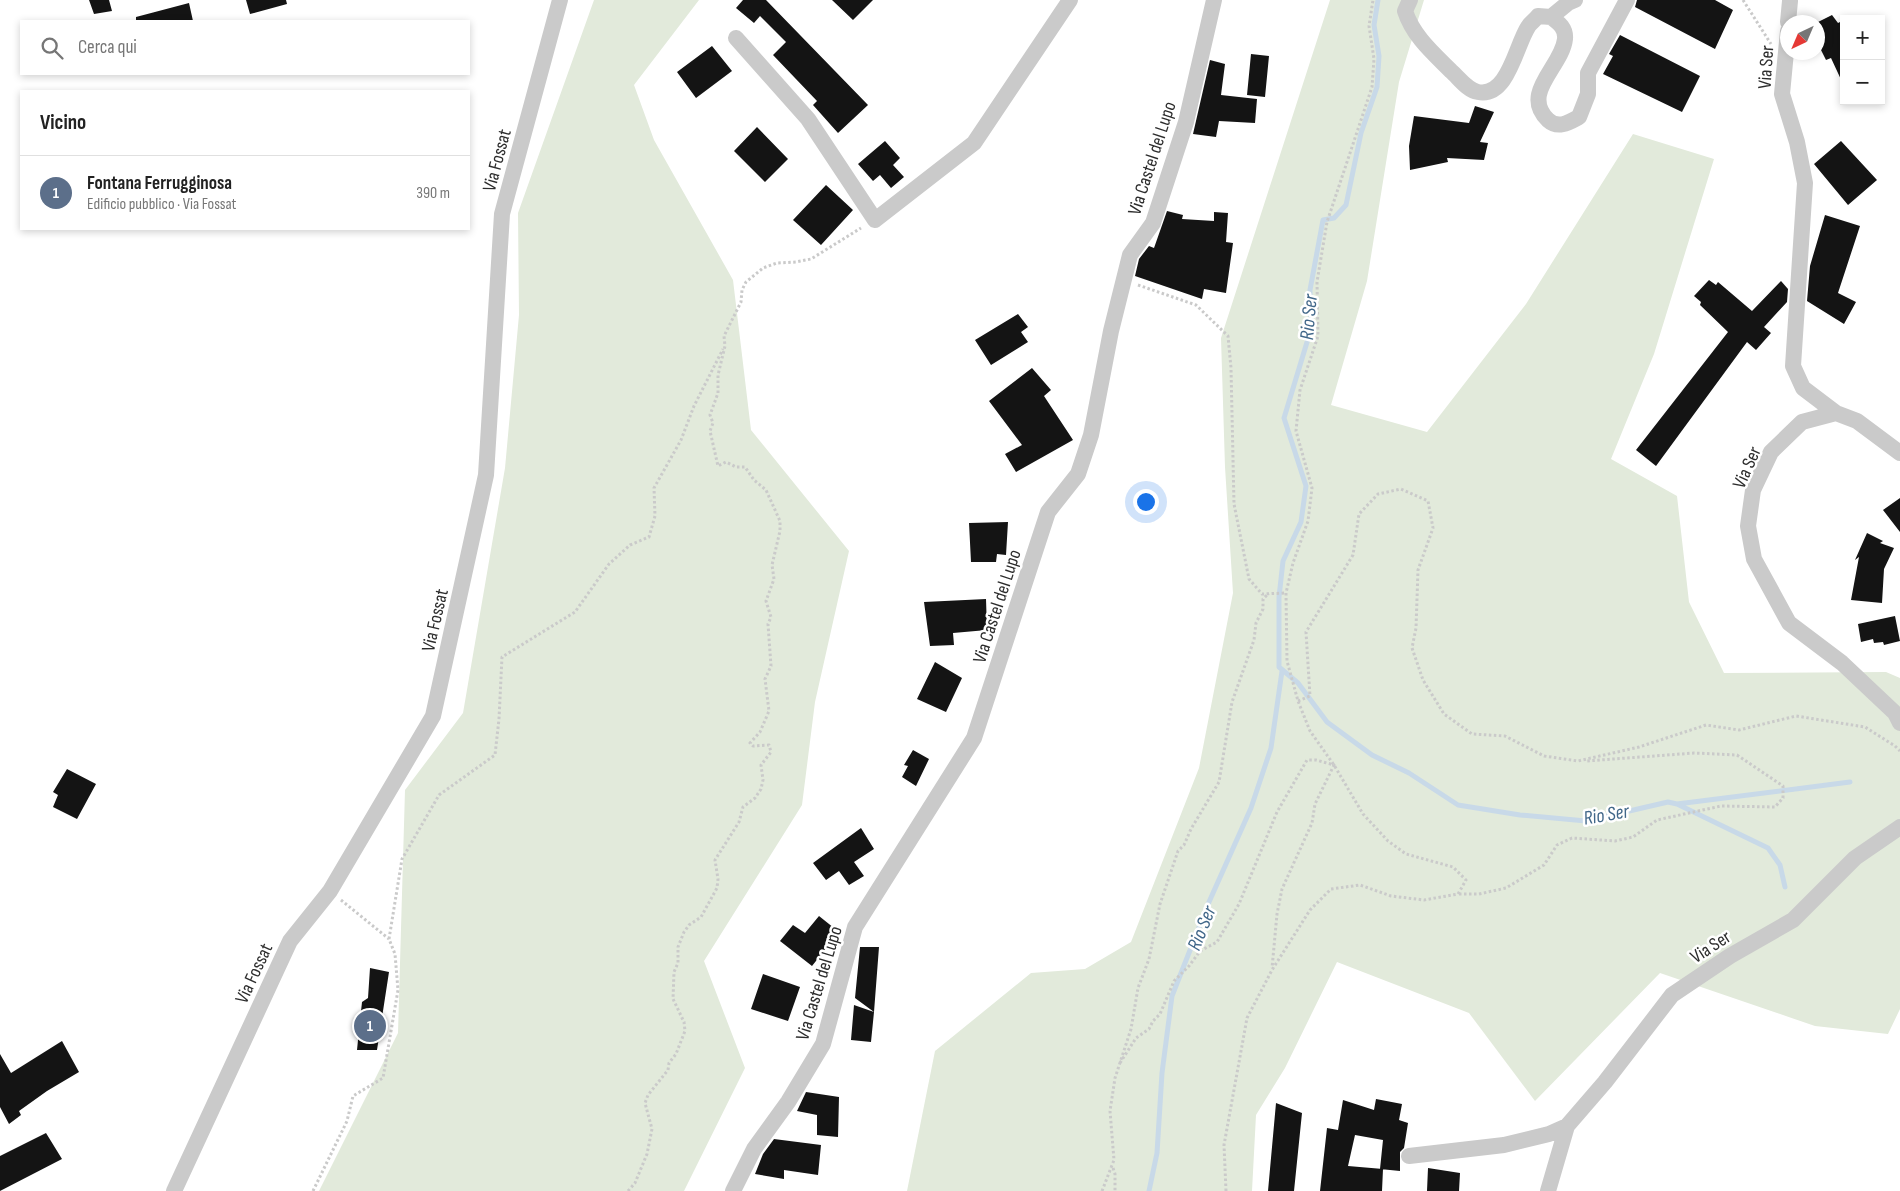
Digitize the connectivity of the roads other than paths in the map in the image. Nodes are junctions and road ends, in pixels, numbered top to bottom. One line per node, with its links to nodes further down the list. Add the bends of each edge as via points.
1 (560, 0): 18 (street, Via Fossat, via 502,214 486,475 433,716 330,891 290,941)
2 (1070, 0): 10 (street, via 974,143 875,220 808,119)
3 (1214, 0): 19 (street, Via Castel del Lupo, via 1186,122 1153,223 1130,255 1091,435 1078,474 1048,512 974,738 854,927 823,1044 788,1102 754,1149)
4 (1410, 0): 9 (street, via 1405,12 1409,23 1440,60 1468,87 1479,92 1493,90 1504,80 1533,21 1538,16)
5 (1575, 0): 9 (street)
6 (1627, 0): 9 (street, via 1588,73 1588,94 1579,117 1564,125 1553,124 1541,113 1538,93 1565,38 1562,25)
7 (1790, 2): 8 (street, Via Ser)
8 (1789, 15)
9 (1551, 18)
10 (736, 38)
11 (1785, 60): 12 (street, Via Ser, via 1782,94 1797,142 1805,183 1793,366 1803,388)
12 (1836, 413): 13 (street, Via Ser, via 1857,421); 14 (street, Via Ser, via 1802,422 1771,452 1753,490 1748,526 1754,559 1789,623 1842,663 1895,713)
13 (1900, 453)
14 (1900, 723)
15 (1900, 826): 16 (street, Via Ser, via 1855,858 1793,920 1730,956 1672,995 1606,1082)
16 (1567, 1126): 17 (street, Via Ser, via 1504,1145); 20 (street, Via Ser)
17 (1409, 1156)
18 (174, 1191)
19 (733, 1191)
20 (1548, 1191)

